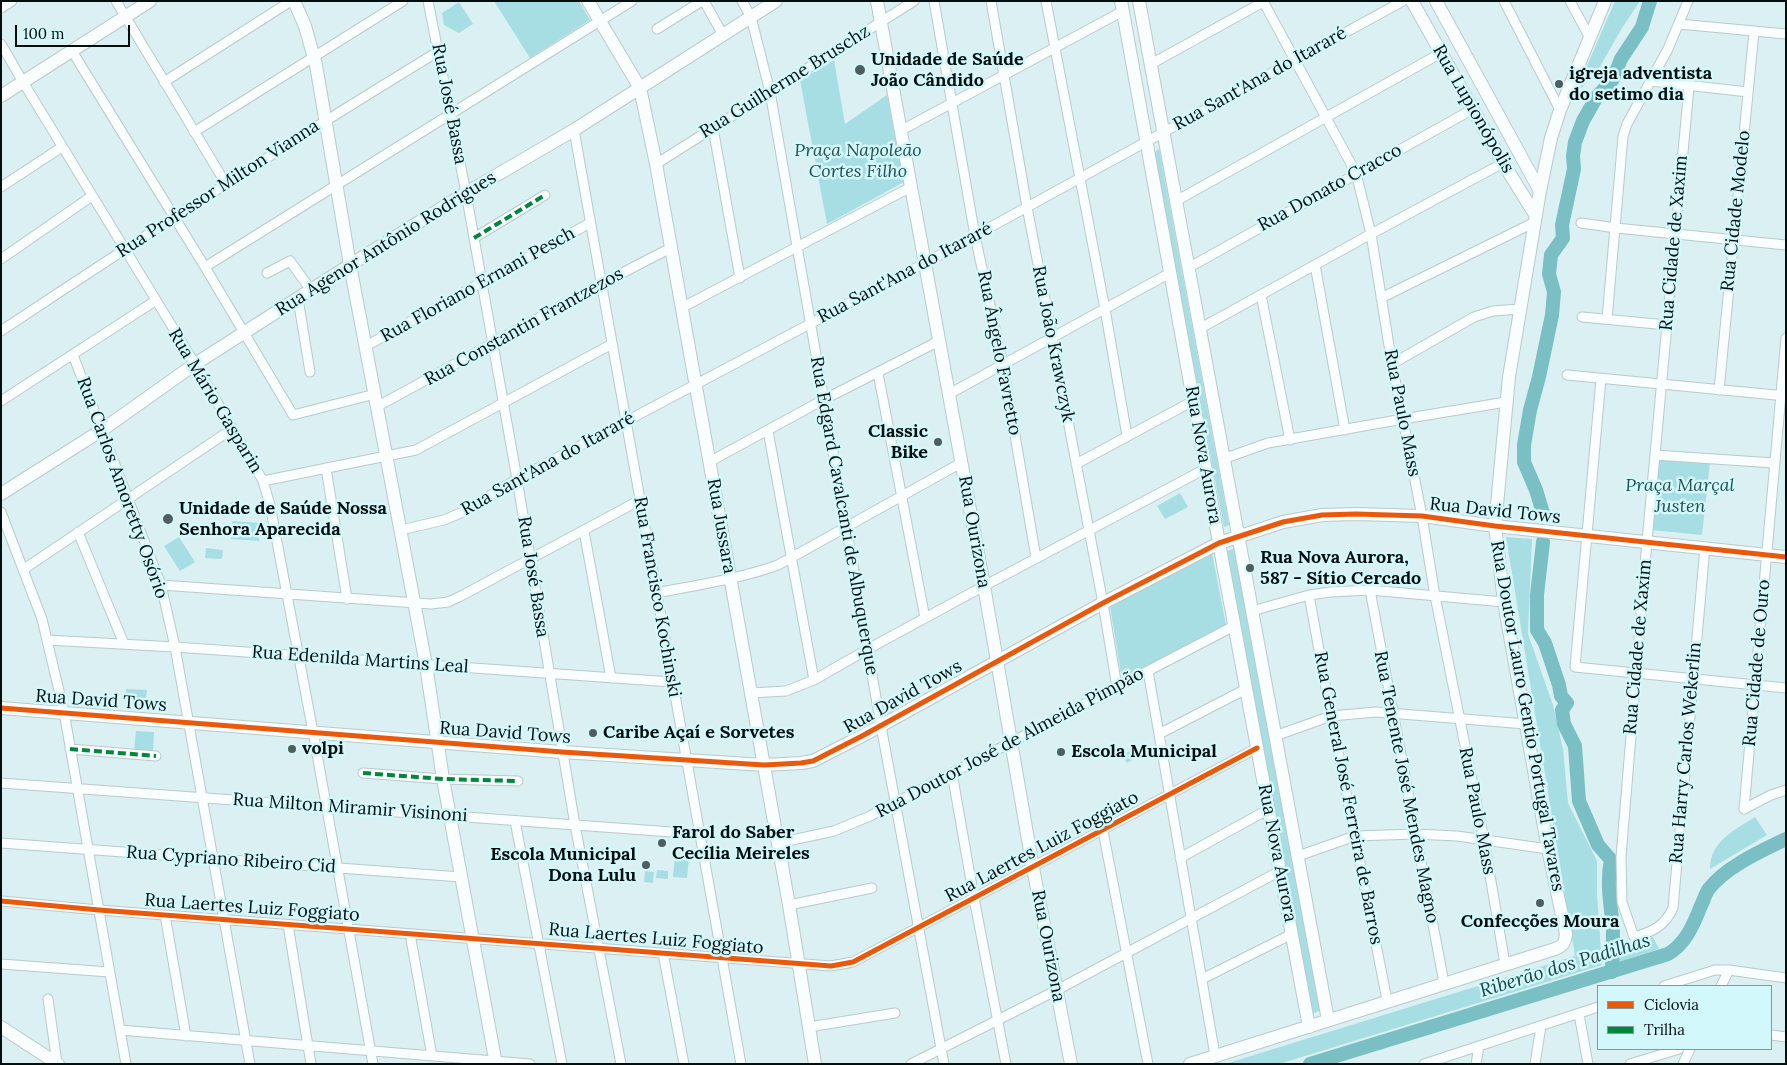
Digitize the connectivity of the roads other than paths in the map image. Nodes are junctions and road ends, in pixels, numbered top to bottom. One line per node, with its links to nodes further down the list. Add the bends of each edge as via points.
1 (12, 1): 27 (street)
2 (116, 1): 28 (street)
3 (150, 1): 28 (street)
4 (292, 1): 43 (street, via 305,26); 49 (street)
5 (403, 1): 43 (street)
6 (428, 1): 41 (street, Rua José Bassa)
7 (588, 1): 30 (street, Rua Jussara)
8 (632, 1): 30 (street)
9 (703, 1): 33 (street); 36 (street)
10 (742, 1): 29 (street, Rua Edgard Cavalcanti de Albuquerque)
11 (776, 1): 29 (street, Rua Agenor Antônio Rodrigues)
12 (877, 1): 31 (street, Rua Ourizona)
13 (914, 1): 31 (street, Rua Guilherme Bruschz)
14 (934, 1): 55 (street, Rua Ângelo Favretto)
15 (991, 1): 46 (street, Rua João Krawczyk)
16 (1046, 1): 39 (street)
17 (1139, 1): 45 (street, Rua Nova Aurora)
18 (1403, 1): 44 (street, Rua Sant'Ana do Itararé)
19 (1412, 1): 42 (street, Rua Lupionópolis)
20 (1436, 1): 76 (street, Rua Lupionópolis)
21 (1504, 1): 57 (street)
22 (1570, 1): 37 (street)
23 (1605, 1): 37 (street, Rua Doutor Lauro Gentio Portugal Tavares)
24 (1688, 1): 32 (street)
25 (1264, 2): 44 (street, Rua Paulo Mass); 45 (street)
26 (1122, 6): 39 (street); 66 (street, Rua Nova Aurora)
27 (1, 8)
28 (125, 17): 40 (street); 49 (street)
29 (751, 17): 36 (street, Rua Agenor Antônio Rodrigues); 52 (street, Rua Edgard Cavalcanti de Albuquerque)
30 (600, 21): 51 (street, Rua Jussara); 58 (street)
31 (880, 22): 52 (street, Rua Guilherme Bruschz); 63 (street, Rua Ourizona)
32 (1679, 24): 34 (street); 47 (street)
33 (657, 29)
34 (1754, 32): 35 (street); 53 (street, Rua Cidade Modelo)
35 (1786, 34)
36 (723, 35): 51 (street, Rua Agenor Antônio Rodrigues)
37 (1590, 38): 57 (street, Rua Doutor Lauro Gentio Portugal Tavares)
38 (1, 44): 48 (street, Rua Mário Gasparin)
39 (1055, 49): 46 (street); 71 (street)
40 (72, 51): 48 (street); 82 (street)
41 (439, 51): 58 (street, Rua José Bassa); 60 (street, Rua Professor Milton Vianna)
42 (1441, 53): 56 (street, Rua Lupionópolis); 59 (street)
43 (314, 57): 60 (street); 64 (street)
44 (1295, 60): 59 (street, Rua Paulo Mass); 65 (street, Rua Sant'Ana do Itararé)
45 (1150, 64): 65 (street, Rua Nova Aurora)
46 (1004, 76): 55 (street); 81 (street, Rua João Krawczyk)
47 (1650, 81): 50 (street); 86 (street, via 1626,124 1623,136)
48 (23, 82): 54 (street); 67 (street, Rua Mário Gasparin)
49 (164, 82): 64 (street)
50 (1689, 86): 53 (street); 87 (street, Rua Cidade de Xaxim)
51 (640, 88): 62 (street, Rua Agenor Antônio Rodrigues); 69 (street, Rua Jussara)
52 (770, 92): 61 (street, Rua Guilherme Bruschz); 94 (street, Rua Edgard Cavalcanti de Albuquerque)
53 (1748, 92): 91 (street, Rua Cidade Modelo)
54 (1, 96)
55 (952, 104): 63 (street); 89 (street, Rua Ângelo Favretto)
56 (1473, 109): 68 (street, Rua Lupionópolis); 70 (street, Rua Donato Cracco)
57 (1560, 110): 76 (street, Rua Doutor Lauro Gentio Portugal Tavares)
58 (451, 114): 73 (street); 77 (street, Rua José Bassa)
59 (1326, 117): 70 (street, Rua Paulo Mass); 80 (street)
60 (326, 120): 72 (street, Rua Professor Milton Vianna); 73 (street)
61 (713, 128): 69 (street, Rua Guilherme Bruschz); 104 (street)
62 (574, 130): 77 (street, Rua Agenor Antônio Rodrigues); 84 (street, Rua Francisco Kochinski)
63 (900, 131): 75 (street, Rua Ourizona)
64 (194, 132): 72 (street)
65 (1163, 132): 66 (street, Rua Sant'Ana do Itararé); 80 (street, Rua Nova Aurora)
66 (1146, 142): 71 (street, Rua Sant'Ana do Itararé); 103 (street, Rua Nova Aurora)
67 (62, 147): 74 (street); 78 (street, Rua Mário Gasparin)
68 (1503, 163): 83 (street, Rua Lupionópolis); 88 (street)
69 (656, 164): 93 (street, Rua Jussara)
70 (1356, 173): 88 (street, Rua Paulo Mass); 101 (street, Rua Donato Cracco)
71 (1079, 179): 81 (street, Rua Sant'Ana do Itararé); 113 (street)
72 (226, 184): 82 (street, Rua Professor Milton Vianna)
73 (337, 184): 98 (street); 100 (street)
74 (1, 187)
75 (911, 187): 94 (street); 97 (street, Rua Ourizona)
76 (1540, 191): 83 (street, Rua Doutor Lauro Gentio Portugal Tavares)
77 (466, 193): 90 (street, Rua José Bassa); 98 (street, Rua Agenor Antônio Rodrigues)
78 (92, 196): 95 (street, Rua Mário Gasparin); 96 (street)
79 (545, 196): 90 (street)
80 (1176, 200): 101 (street, Rua Nova Aurora)
81 (1027, 207): 89 (street, Rua Sant'Ana do Itararé); 122 (street, Rua João Krawczyk)
82 (175, 218): 95 (street, Rua Professor Milton Vianna); 100 (street)
83 (1535, 219): 109 (street); 114 (street, Rua Doutor Lauro Gentio Portugal Tavares)
84 (590, 223): 105 (street, Rua Floriano Ernani Pesch); 106 (street, Rua Francisco Kochinski)
85 (1581, 223): 86 (street)
86 (1616, 228): 87 (street); 116 (street)
87 (1675, 233): 91 (street); 118 (street, Rua Cidade de Xaxim)
88 (1371, 234): 99 (street); 109 (street, Rua Paulo Mass)
89 (975, 236): 97 (street, Rua Sant'Ana do Itararé); 132 (street, Rua Ângelo Favretto)
90 (474, 238): 105 (street, Rua José Bassa)
91 (1733, 239): 92 (street); 140 (street, Rua Cidade Modelo)
92 (1786, 245)
93 (671, 248): 106 (street, Rua Constantin Frantzezos); 112 (street, Rua Jussara)
94 (797, 248): 104 (street); 117 (street, Rua Edgard Cavalcanti de Albuquerque)
95 (124, 249): 111 (street, Rua Mário Gasparin); 120 (street, Rua Professor Milton Vianna)
96 (1, 258)
97 (925, 263): 117 (street, Rua Sant'Ana do Itararé); 124 (street, Rua Ourizona)
98 (350, 265): 107 (street, Rua Agenor Antônio Rodrigues); 127 (street)
99 (1315, 265): 108 (street); 153 (street)
100 (205, 266): 121 (street)
101 (1188, 268): 119 (street, Rua Nova Aurora)
102 (267, 273): 107 (street, via 290,261)
103 (1170, 273): 113 (street); 133 (street, Rua Nova Aurora)
104 (740, 278): 112 (street)
105 (482, 283): 125 (street, Rua José Bassa); 127 (street, Rua Floriano Ernani Pesch)
106 (601, 283): 125 (street, Rua Constantin Frantzezos); 126 (street, Rua Francisco Kochinski)
107 (311, 290): 110 (street, Rua Agenor Antônio Rodrigues)
108 (1261, 295): 119 (street); 156 (street)
109 (1381, 298): 131 (street, Rua Paulo Mass)
110 (298, 299): 121 (street, Rua Agenor Antônio Rodrigues); 134 (street)
111 (155, 301): 128 (street); 130 (street, Rua Mário Gasparin)
112 (682, 308): 139 (street, Rua Jussara)
113 (1105, 309): 122 (street); 155 (street)
114 (1520, 309): 131 (street, via 1493,311 1474,317); 147 (street, Rua Doutor Lauro Gentio Portugal Tavares)
115 (1582, 317): 116 (street)
116 (1607, 319): 118 (street)
117 (810, 324): 139 (street, Rua Sant'Ana do Itararé); 145 (street, Rua Edgard Cavalcanti de Albuquerque)
118 (1667, 325): 138 (street, Rua Cidade de Xaxim)
119 (1199, 329): 129 (street, Rua Nova Aurora)
120 (1, 332)
121 (244, 333): 130 (street, Rua Agenor Antônio Rodrigues); 144 (street, Rua Constantin Frantzezos, via 293,415)
122 (1052, 338): 132 (street); 163 (street, Rua João Krawczyk)
123 (1786, 338): 142 (street, Rua Cidade de Ouro)
124 (939, 341): 135 (street); 141 (street, Rua Ourizona)
125 (493, 344): 144 (street, Rua Constantin Frantzezos); 148 (street, Rua José Bassa)
126 (612, 344): 148 (street); 150 (street, Rua Francisco Kochinski)
127 (366, 346): 144 (street)
128 (73, 355): 143 (street); 152 (street, Rua Carlos Amoretty Osório)
129 (1206, 362): 133 (street); 159 (street, Rua Nova Aurora)
130 (194, 364): 151 (street, Rua Mário Gasparin); 152 (street, Rua Agenor Antônio Rodrigues)
131 (1392, 364): 149 (street, Rua Paulo Mass)
132 (1003, 365): 141 (street); 188 (street, Rua Ângelo Favretto)
133 (1187, 366): 146 (street, Rua Nova Aurora)
134 (310, 372)
135 (878, 372): 145 (street); 169 (street)
136 (1567, 376): 137 (street)
137 (1601, 379): 138 (street); 180 (street)
138 (1661, 384): 140 (street); 157 (street, Rua Cidade de Xaxim)
139 (695, 385): 150 (street, Rua Sant'Ana do Itararé); 160 (street, Rua Jussara)
140 (1720, 390): 142 (street)
141 (949, 394): 161 (street, Rua Ourizona)
142 (1783, 396): 162 (street, Rua Cidade de Ouro)
143 (1, 400)
144 (376, 400): 158 (street)
145 (823, 400): 154 (street); 175 (street, Rua Edgard Cavalcanti de Albuquerque)
146 (1193, 402): 155 (street); 165 (street, Rua Nova Aurora)
147 (1506, 402): 149 (street); 174 (street, Rua Doutor Lauro Gentio Portugal Tavares)
148 (504, 403): 158 (street, via 416,450); 166 (street, Rua José Bassa)
149 (1402, 419): 153 (street); 173 (street, Rua Paulo Mass)
150 (626, 422): 166 (street, Rua Sant'Ana do Itararé); 171 (street, Rua Francisco Kochinski)
151 (232, 428): 167 (street, Rua Mário Gasparin); 170 (street)
152 (102, 430): 168 (street, Rua Agenor Antônio Rodrigues); 170 (street, Rua Carlos Amoretty Osório)
153 (1346, 430): 156 (street)
154 (768, 431): 160 (street); 187 (street)
155 (1127, 436): 163 (street)
156 (1290, 440): 159 (street, via 1268,443)
157 (1655, 455): 162 (street); 182 (street, Rua Cidade de Xaxim)
158 (386, 457): 164 (street); 176 (street)
159 (1223, 459): 181 (street, Rua Nova Aurora)
160 (709, 462): 191 (street, Rua Jussara)
161 (961, 463): 169 (street); 193 (street, Rua Ourizona)
162 (1774, 463): 185 (street, Rua Cidade de Ouro)
163 (1076, 464): 177 (street, Rua João Krawczyk)
164 (326, 468): 167 (street); 199 (street)
165 (1205, 469): 177 (street); 183 (street, Rua Nova Aurora)
166 (517, 479): 176 (street, Rua Sant'Ana do Itararé, via 463,512); 189 (street, Rua José Bassa)
167 (263, 481): 196 (street, Rua Mário Gasparin)
168 (1, 494)
169 (902, 496): 175 (street); 204 (street)
170 (129, 498): 179 (street); 192 (street, Rua Carlos Amoretty Osório)
171 (640, 500): 178 (street); 195 (street, Rua Francisco Kochinski)
172 (1, 512): 190 (street)
173 (1422, 516): 174 (street, Rua David Tows); 181 (street, Rua David Tows, via 1322,515 1283,522); 198 (street, Rua Paulo Mass)
174 (1495, 526): 180 (street, Rua David Tows); 200 (street, Rua Doutor Lauro Gentio Portugal Tavares)
175 (846, 527): 187 (street); 210 (street, Rua Edgard Cavalcanti de Albuquerque)
176 (401, 530): 201 (street)
177 (1089, 530): 188 (street); 202 (street, Rua João Krawczyk)
178 (584, 531): 189 (street); 220 (street)
179 (78, 532): 190 (street); 207 (street)
180 (1586, 535): 182 (street, Rua David Tows); 219 (street, via 1575,667)
181 (1238, 537): 183 (street, Rua David Tows); 203 (street, Rua Nova Aurora)
182 (1647, 541): 184 (street, Rua David Tows); 219 (street, Rua Cidade de Xaxim)
183 (1219, 543): 202 (street, Rua David Tows); 205 (street, Rua Nova Aurora)
184 (1705, 547): 185 (street, Rua David Tows); 222 (street, Rua Harry Carlos Wekerlin)
185 (1766, 554): 186 (street, Rua David Tows); 224 (street, Rua Cidade de Ouro)
186 (1786, 556)
187 (791, 557): 191 (street, via 758,572); 221 (street)
188 (1036, 558): 193 (street)
189 (531, 560): 201 (street, via 448,602); 218 (street, Rua José Bassa)
190 (24, 569): 206 (street)
191 (730, 579): 195 (street); 228 (street, Rua Jussara)
192 (161, 585): 196 (street); 208 (street, Rua Carlos Amoretty Osório)
193 (984, 586): 204 (street); 213 (street, Rua Ourizona)
194 (1370, 590): 197 (street); 198 (street); 231 (street, Rua Tenente José Mendes Magno)
195 (656, 593): 223 (street, Rua Francisco Kochinski)
196 (287, 594): 199 (street); 212 (street, Rua Mário Gasparin)
197 (1309, 595): 203 (street); 232 (street, Rua General José Ferreira de Barros)
198 (1435, 596): 200 (street); 233 (street, Rua Paulo Mass)
199 (348, 599): 201 (street)
200 (1504, 602): 235 (street, Rua Doutor Lauro Gentio Portugal Tavares)
201 (413, 603): 214 (street)
202 (1103, 603): 213 (street, Rua David Tows); 225 (street, Rua João Krawczyk)
203 (1252, 611): 209 (street, Rua Nova Aurora)
204 (925, 618): 210 (street)
205 (1234, 626): 211 (street, Rua Nova Aurora); 216 (street, Rua Doutor José de Almeida Pimpão)
206 (47, 640): 207 (street, Rua Edenilda Martins Leal); 230 (street)
207 (124, 644): 208 (street, Rua Edenilda Martins Leal)
208 (175, 647): 212 (street, Rua Edenilda Martins Leal); 234 (street, Rua Carlos Amoretty Osório)
209 (1259, 647): 211 (street, via 1249,656); 215 (street, Rua Nova Aurora)
210 (868, 649): 221 (street); 236 (street, Rua Edgard Cavalcanti de Albuquerque)
211 (1240, 655): 217 (street, Rua Nova Aurora)
212 (299, 656): 214 (street, Rua Edenilda Martins Leal); 237 (street, Rua Mário Gasparin)
213 (997, 662): 236 (street, Rua David Tows); 241 (street, Rua Ourizona)
214 (426, 665): 218 (street, Rua Edenilda Martins Leal); 240 (street)
215 (1263, 667): 217 (street, via 1255,663); 239 (street, Rua Nova Aurora)
216 (1148, 671): 225 (street, Rua Doutor José de Almeida Pimpão); 238 (street)
217 (1244, 673): 227 (street, Rua Nova Aurora)
218 (550, 674): 220 (street, Rua Edenilda Martins Leal); 244 (street, Rua José Bassa)
219 (1636, 674): 222 (street); 292 (street, Rua Cidade de Xaxim, via 1621,858 1622,902)
220 (612, 678): 223 (street, Rua Edenilda Martins Leal)
221 (814, 680): 228 (street, via 786,691)
222 (1692, 680): 224 (street); 292 (street, Rua Harry Carlos Wekerlin, via 1673,908 1668,918 1650,933)
223 (672, 682): 246 (street, Rua Francisco Kochinski)
224 (1755, 686): 226 (street); 254 (street, Rua Cidade de Ouro, via 1744,809)
225 (1117, 687): 241 (street, Rua Doutor José de Almeida Pimpão)
226 (1786, 688)
227 (1246, 689): 238 (street); 242 (street, Rua Nova Aurora)
228 (751, 693): 247 (street, Rua Jussara)
229 (1, 708): 230 (street, Rua David Tows)
230 (64, 712): 234 (street, Rua David Tows); 243 (street)
231 (1392, 713): 232 (street); 233 (street); 265 (street, Rua Tenente José Mendes Magno)
232 (1331, 716): 239 (street); 266 (street, Rua General José Ferreira de Barros)
233 (1460, 719): 235 (street); 267 (street, Rua Paulo Mass)
234 (188, 722): 237 (street, Rua David Tows); 256 (street, Rua Carlos Amoretty Osório)
235 (1526, 724): 271 (street, Rua Doutor Lauro Gentio Portugal Tavares)
236 (881, 726): 247 (street, Rua David Tows, via 813,761); 257 (street, Rua Edgard Cavalcanti de Albuquerque)
237 (314, 732): 240 (street, Rua David Tows); 258 (street, Rua Mário Gasparin)
238 (1159, 734): 255 (street)
239 (1275, 736): 272 (street, Rua Nova Aurora)
240 (437, 742): 244 (street, Rua David Tows); 250 (street)
241 (1012, 742): 249 (street, Rua Doutor José de Almeida Pimpão); 276 (street, Rua Ourizona)
242 (1257, 748): 255 (street, Rua Laertes Luiz Foggiato); 259 (street, Rua Nova Aurora)
243 (70, 749): 245 (street); 253 (street)
244 (562, 752): 246 (street, Rua David Tows); 262 (street, Rua José Bassa)
245 (156, 756)
246 (686, 760): 247 (street, Rua David Tows); 264 (street, Rua Francisco Kochinski)
247 (764, 765): 269 (street, Rua Jussara)
248 (363, 773): 250 (street)
249 (952, 773): 257 (street, Rua Doutor José de Almeida Pimpão); 280 (street)
250 (444, 779): 251 (street); 260 (street)
251 (518, 781)
252 (1, 783): 253 (street, Rua Milton Miramir Visinoni)
253 (77, 788): 256 (street, Rua Milton Miramir Visinoni); 270 (street)
254 (1786, 790)
255 (1170, 795): 263 (street, Rua Laertes Luiz Foggiato); 274 (street)
256 (202, 797): 258 (street, Rua Milton Miramir Visinoni); 273 (street, Rua Carlos Amoretty Osório)
257 (896, 802): 269 (street, Rua Doutor José de Almeida Pimpão, via 834,831); 288 (street, Rua Edgard Cavalcanti de Albuquerque)
258 (326, 806): 260 (street, Rua Milton Miramir Visinoni); 275 (street, Rua Mário Gasparin)
259 (1269, 808): 274 (street); 277 (street, Rua Nova Aurora)
260 (450, 816): 261 (street, Rua Milton Miramir Visinoni); 278 (street)
261 (515, 821): 262 (street, Rua Milton Miramir Visinoni); 294 (street)
262 (575, 825): 264 (street, Rua Milton Miramir Visinoni); 295 (street, Rua José Bassa)
263 (1103, 830): 276 (street, Rua Laertes Luiz Foggiato); 296 (street)
264 (699, 834): 298 (street, Rua Francisco Kochinski)
265 (1415, 834): 266 (street); 267 (street); 306 (street, Rua Tenente José Mendes Magno)
266 (1355, 836): 272 (street); 311 (street, Rua General José Ferreira de Barros)
267 (1484, 840): 271 (street); 300 (street, Rua Paulo Mass)
268 (1, 843): 270 (street, Rua Cypriano Ribeiro Cid)
269 (778, 843): 282 (street, Rua Jussara)
270 (88, 849): 273 (street, Rua Cypriano Ribeiro Cid); 283 (street)
271 (1548, 849): 300 (street, Rua Doutor Lauro Gentio Portugal Tavares, via 1565,941 1562,946)
272 (1298, 856): 316 (street, Rua Nova Aurora)
273 (213, 858): 275 (street, Rua Cypriano Ribeiro Cid); 286 (street, Rua Carlos Amoretty Osório)
274 (1180, 858): 285 (street)
275 (337, 868): 278 (street, Rua Cypriano Ribeiro Cid); 289 (street, Rua Mário Gasparin)
276 (1033, 868): 280 (street, Rua Laertes Luiz Foggiato); 309 (street, Rua Ourizona)
277 (1280, 871): 285 (street); 291 (street, Rua Nova Aurora)
278 (462, 877): 293 (street)
279 (872, 888): 282 (street)
280 (974, 898): 288 (street, Rua Laertes Luiz Foggiato); 315 (street)
281 (1, 901): 283 (street, Rua Laertes Luiz Foggiato)
282 (790, 905): 301 (street, Rua Jussara)
283 (99, 910): 284 (street, Rua Laertes Luiz Foggiato); 303 (street)
284 (165, 915): 286 (street, Rua Laertes Luiz Foggiato); 323 (street)
285 (1191, 918): 296 (street); 305 (street)
286 (225, 920): 287 (street, Rua Laertes Luiz Foggiato); 325 (street, Rua Carlos Amoretty Osório)
287 (288, 925): 289 (street, Rua Laertes Luiz Foggiato); 326 (street)
288 (920, 926): 301 (street, Rua Laertes Luiz Foggiato, via 853,962 831,966); 328 (street, Rua Edgard Cavalcanti de Albuquerque)
289 (349, 929): 290 (street, Rua Laertes Luiz Foggiato); 331 (street, Rua Mário Gasparin)
290 (410, 934): 293 (street, Rua Laertes Luiz Foggiato); 333 (street)
291 (1292, 934): 305 (street); 319 (street, Rua Nova Aurora)
292 (1634, 937)
293 (474, 939): 294 (street, Rua Laertes Luiz Foggiato); 334 (street)
294 (538, 944): 295 (street, Rua Laertes Luiz Foggiato); 341 (street)
295 (598, 948): 297 (street, Rua Laertes Luiz Foggiato); 342 (street, Rua José Bassa)
296 (1126, 953): 309 (street); 350 (street)
297 (663, 954): 298 (street, Rua Laertes Luiz Foggiato); 343 (street)
298 (723, 958): 301 (street, Rua Laertes Luiz Foggiato); 344 (street, Rua Francisco Kochinski)
299 (1, 964): 303 (street)
300 (1506, 964): 306 (street)
301 (799, 965): 320 (street, Rua Jussara)
302 (1729, 970): 304 (street); 307 (street, via 1716,970); 308 (street)
303 (110, 972): 321 (street)
304 (1786, 978)
305 (1202, 979): 332 (street)
306 (1444, 983): 311 (street)
307 (1667, 985)
308 (1722, 985)
309 (1057, 990): 315 (street); 349 (street, Rua Ourizona)
310 (48, 999): 335 (street)
311 (1387, 1000): 316 (street)
312 (1597, 1007): 314 (street)
313 (895, 1013): 320 (street)
314 (1579, 1014): 317 (street); 355 (street)
315 (997, 1020): 328 (street); 348 (street)
316 (1328, 1020): 319 (street)
317 (1541, 1026): 327 (street); 354 (street)
318 (1, 1027): 335 (street)
319 (1309, 1027): 332 (street)
320 (808, 1028): 345 (street, Rua Jussara)
321 (120, 1030): 323 (street); 336 (street)
322 (1772, 1035): 324 (street)
323 (186, 1036): 325 (street)
324 (1786, 1037)
325 (246, 1041): 326 (street); 337 (street, Rua Carlos Amoretty Osório)
326 (307, 1046): 331 (street); 338 (street)
327 (1479, 1046): 352 (street); 353 (street)
328 (942, 1048): 346 (street); 347 (street, Rua Edgard Cavalcanti de Albuquerque)
329 (1676, 1050): 356 (street)
330 (1690, 1050): 357 (street)
331 (371, 1051): 333 (street); 339 (street, Rua Mário Gasparin)
332 (1215, 1055): 351 (street)
333 (432, 1056): 334 (street)
334 (496, 1062): 340 (street)
335 (58, 1064)
336 (126, 1064)
337 (250, 1064)
338 (310, 1064)
339 (373, 1064)
340 (530, 1064)
341 (562, 1064)
342 (622, 1064)
343 (684, 1064)
344 (741, 1064)
345 (816, 1064)
346 (911, 1064)
347 (944, 1064)
348 (1006, 1064)
349 (1071, 1064)
350 (1148, 1064)
351 (1190, 1064)
352 (1424, 1064)
353 (1476, 1064)
354 (1535, 1064)
355 (1588, 1064)
356 (1630, 1064)
357 (1683, 1064)

